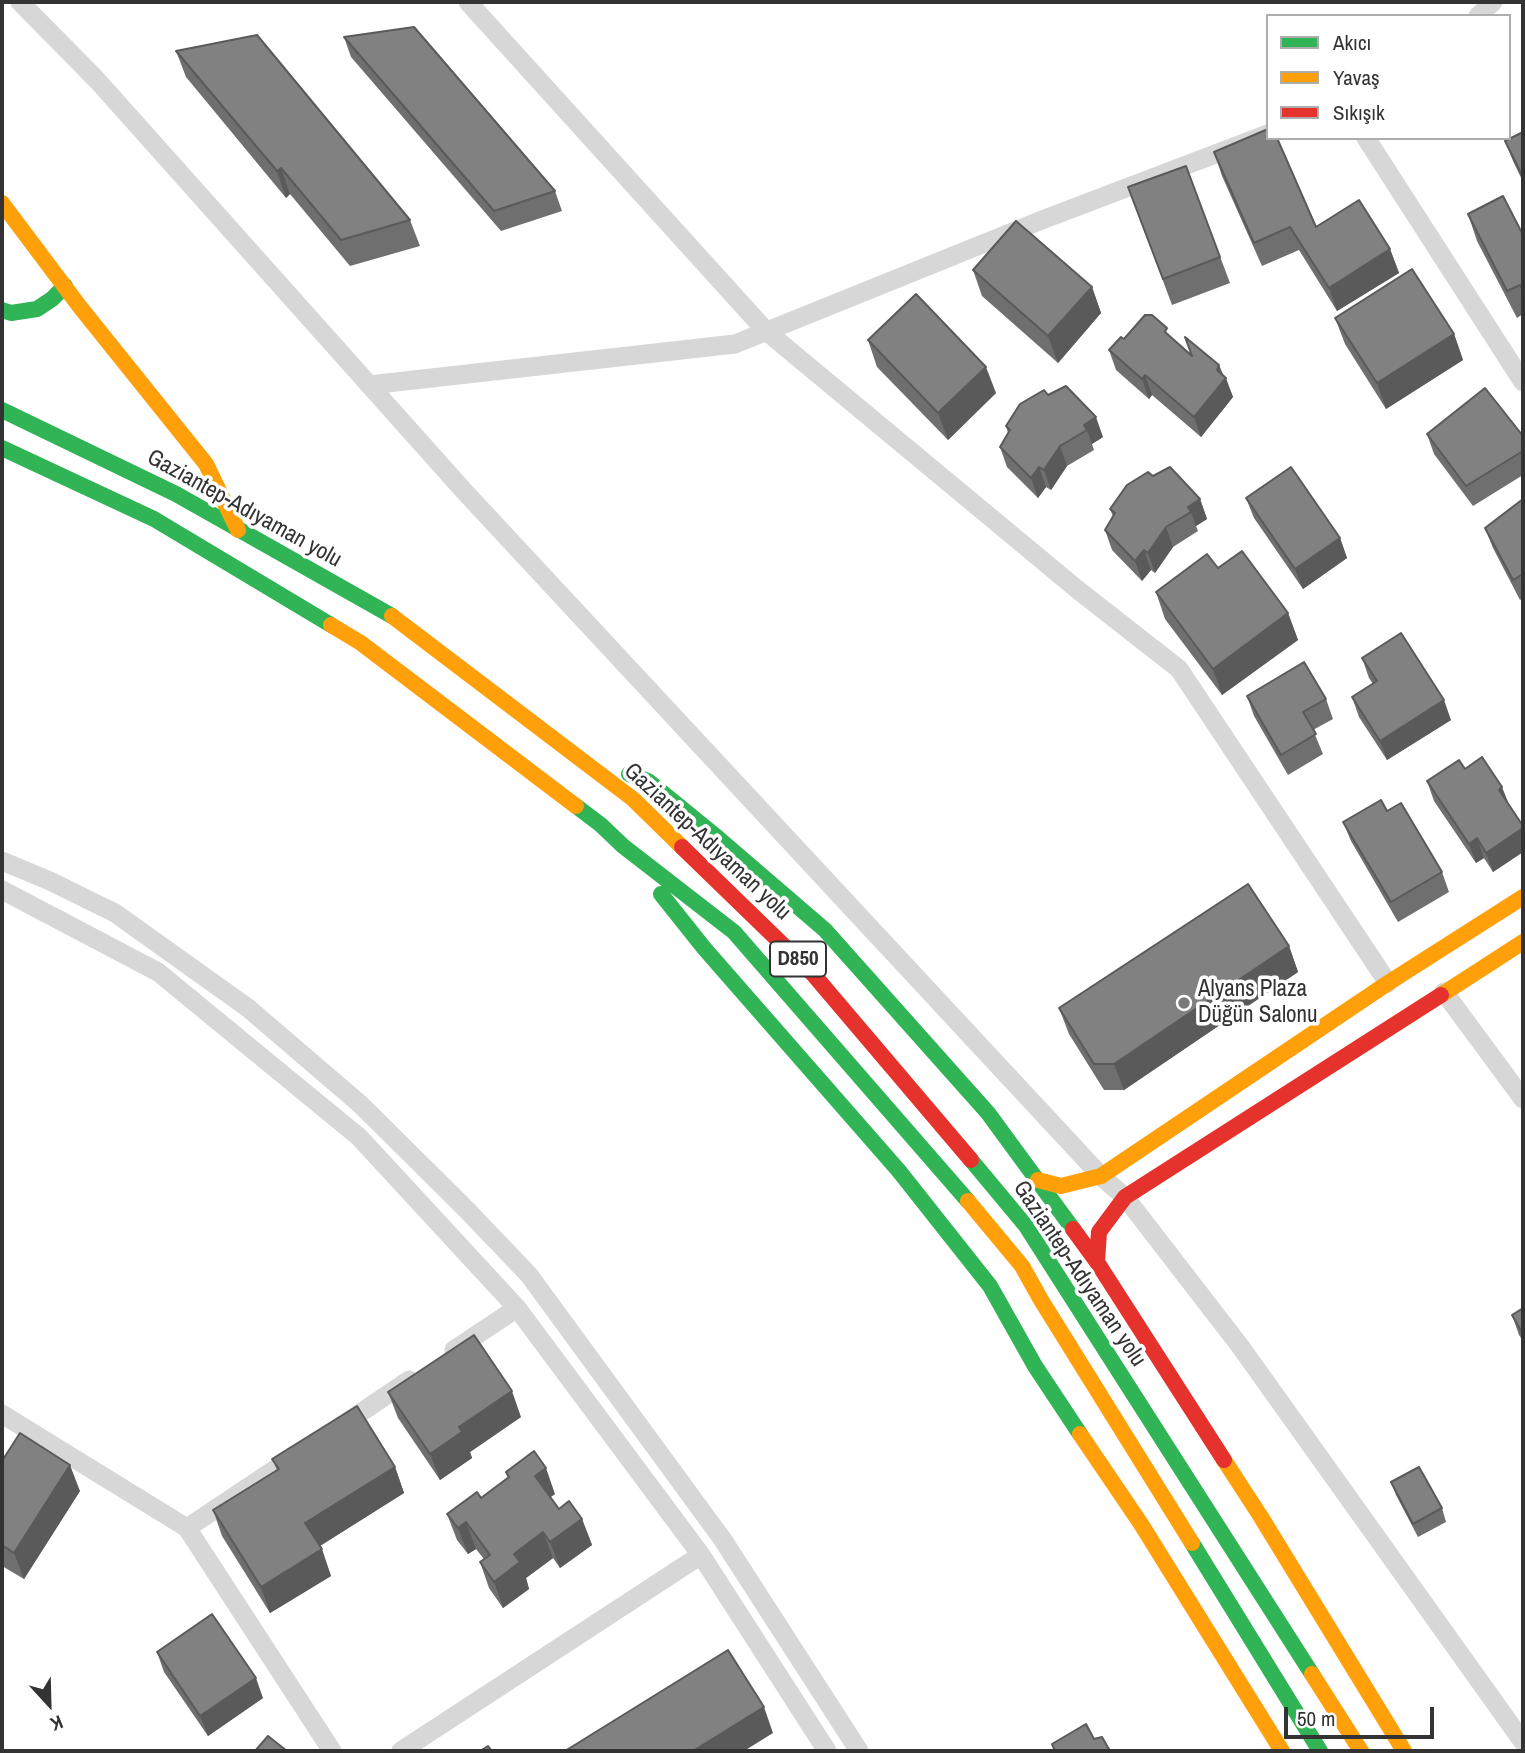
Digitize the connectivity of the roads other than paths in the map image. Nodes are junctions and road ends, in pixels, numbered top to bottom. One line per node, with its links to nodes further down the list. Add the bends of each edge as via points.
1 (20, 2): 12 (street, via 96,79)
2 (468, 2): 10 (street)
3 (1493, 2): 4 (street)
4 (1480, 14)
5 (1266, 135): 10 (street)
6 (1367, 140): 11 (street)
7 (2, 203): 8 (main road)
8 (65, 286): 9 (main road, via 37,309); 15 (main road, via 205,464)
9 (2, 310)
10 (766, 331): 12 (street, via 735,344); 22 (street, via 1178,669)
11 (1523, 382)
12 (369, 385): 25 (street)
13 (2, 410): 15 (main road, Gaziantep-Adıyaman yolu / D850, via 176,494)
14 (2, 448): 17 (main road, Gaziantep-Adıyaman yolu / D850, via 154,519 361,643)
15 (238, 530): 16 (main road, Gaziantep-Adıyaman yolu / D850, via 397,619)
16 (569, 750): 26 (main road, via 648,781 825,930 988,1112); 40 (main road, Gaziantep-Adıyaman yolu / D850, via 633,799 813,974 1026,1226)
17 (623, 846): 38 (main road, via 704,948 899,1171 990,1286 1035,1366 1141,1524); 39 (main road, Gaziantep-Adıyaman yolu / D850, via 734,932 1022,1266)
18 (2, 861): 37 (street, via 115,913 248,1008 360,1104 464,1207 529,1275 707,1518)
19 (2, 890): 29 (street, via 158,972 359,1137)
20 (1523, 897): 22 (main road)
21 (1523, 942): 23 (main road)
22 (1388, 983): 25 (main road)
23 (1444, 992): 24 (street); 27 (main road)
24 (1523, 1099)
25 (1101, 1176): 26 (main road, via 1061,1185); 27 (street)
26 (1038, 1180): 28 (main road)
27 (1125, 1197): 28 (main road, via 1099,1232); 33 (street, via 1240,1346)
28 (1097, 1262): 41 (main road)
29 (517, 1308): 31 (street); 32 (street)
30 (2, 1413): 31 (street)
31 (187, 1528): 34 (street)
32 (701, 1555): 35 (street); 36 (street)
33 (1523, 1742)
34 (332, 1751)
35 (401, 1751)
36 (827, 1751)
37 (859, 1751)
38 (1282, 1751)
39 (1320, 1751)
40 (1361, 1751)
41 (1405, 1751)

